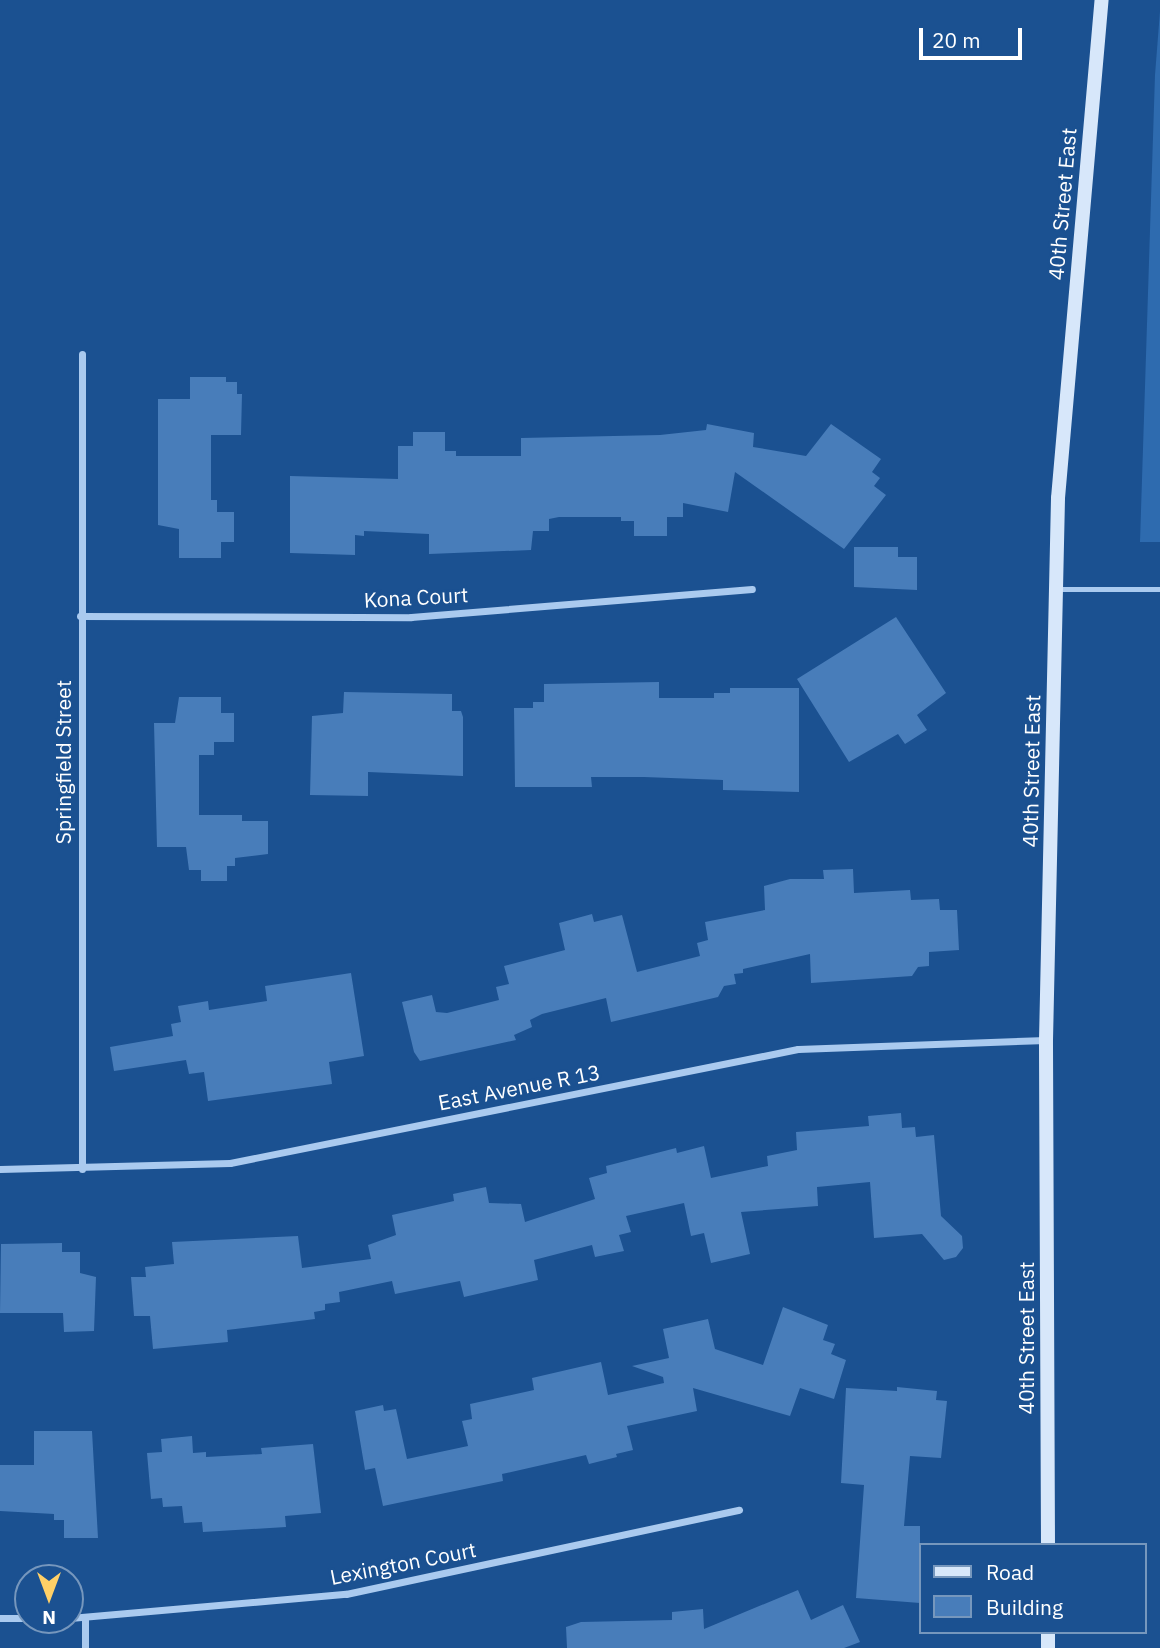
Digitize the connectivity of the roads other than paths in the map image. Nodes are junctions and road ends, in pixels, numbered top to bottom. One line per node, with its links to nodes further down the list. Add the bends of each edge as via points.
1 (1102, 0): 4 (main road, 40th Street East, via 1070,342)
2 (82, 354): 6 (street, Springfield Street)
3 (752, 589): 6 (street, Kona Court, via 411,617)
4 (1056, 589): 5 (lane); 7 (main road, 40th Street East)
5 (1160, 589)
6 (80, 616): 9 (street, Springfield Street)
7 (1046, 1040): 9 (street, East Avenue R 13, via 798,1049 230,1163); 11 (main road, 40th Street East)
8 (0, 1169): 9 (street, East Avenue R 13)
9 (82, 1169)
10 (739, 1510): 12 (street, Lexington Court, via 346,1594)
11 (1048, 1543)
12 (85, 1618): 13 (street)
13 (85, 1648)

